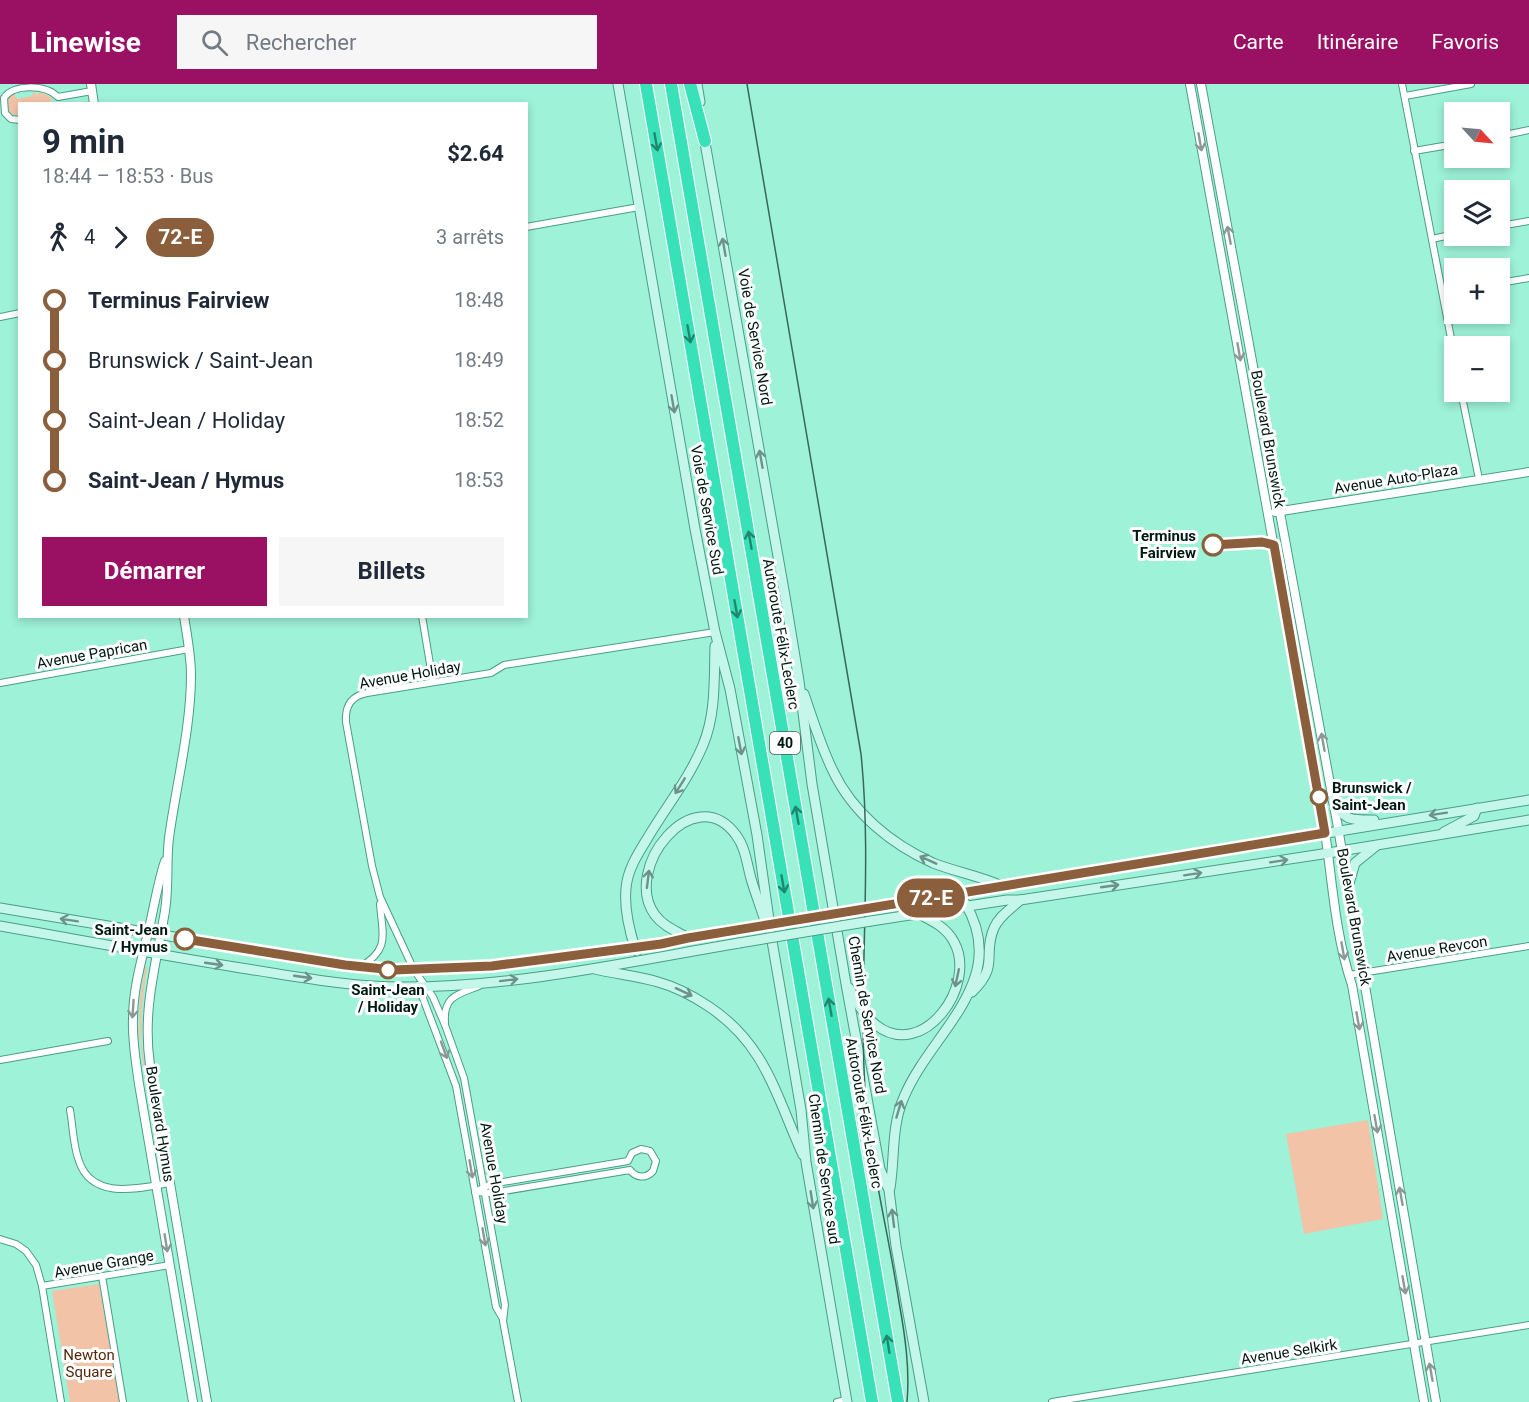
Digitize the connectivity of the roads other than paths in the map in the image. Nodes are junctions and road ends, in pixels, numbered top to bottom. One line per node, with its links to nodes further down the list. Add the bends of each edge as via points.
1 (618, 84): 19 (main road, Voie de Service Sud)
2 (646, 84): 111 (highway, 40, one-way to 111)
3 (671, 84): 112 (highway, Autoroute Félix-Leclerc / 40, one-way to 3)
4 (690, 84): 16 (highway)
5 (697, 84): 16 (main road, Voie de Service Nord)
6 (1190, 84): 35 (street, Boulevard Brunswick, one-way to 35)
7 (1201, 84): 34 (street, Boulevard Brunswick, one-way to 7)
8 (1402, 84): 11 (street)
9 (1471, 84): 11 (street)
10 (91, 88): 12 (street)
11 (1405, 96): 18 (street)
12 (56, 100): 13 (street, via 51,92 34,86 10,90 4,98 5,113)
13 (18, 120)
14 (1529, 130): 15 (street)
15 (1510, 134)
16 (705, 141): 36 (main road, Voie de Service Nord, one-way to 16)
17 (1444, 146): 18 (street)
18 (1414, 151): 24 (street)
19 (639, 207): 22 (street); 39 (main road, Voie de Service Sud, one-way to 39)
20 (1529, 221): 21 (street)
21 (1510, 224)
22 (528, 227)
23 (1444, 236): 24 (street)
24 (1432, 239): 27 (street)
25 (1529, 278): 26 (street)
26 (1510, 281)
27 (1443, 294): 30 (street)
28 (18, 313): 29 (street)
29 (0, 317)
30 (1451, 336)
31 (1463, 402): 33 (street)
32 (1529, 472): 33 (street, Avenue Auto-Plaza)
33 (1479, 479): 34 (street, Avenue Auto-Plaza)
34 (1279, 512): 35 (street, Avenue Auto-Plaza); 44 (street, Boulevard Brunswick, one-way to 34)
35 (1268, 513): 50 (street, Boulevard Brunswick)
36 (785, 596): 41 (main road, Chemin de Service Nord)
37 (184, 618): 40 (street, Boulevard Hymus)
38 (422, 618): 42 (street)
39 (715, 632): 42 (street, Avenue Holiday, via 504,665 491,673); 68 (main road, Voie de Service Sud, one-way to 68, via 751,805); 70 (main road, one-way to 70, via 714,693 706,738 627,880 626,907)
40 (189, 649): 43 (street, Avenue Paprican); 54 (street, Boulevard Hymus, via 190,693)
41 (799, 681): 56 (main road, one-way to 41, via 917,855 867,818 833,772); 80 (main road, Chemin de Service Nord)
42 (433, 682): 59 (street, Avenue Holiday, via 361,694 346,708)
43 (0, 683)
44 (1333, 800): 48 (main road, via 1342,815 1352,820); 49 (street, Boulevard Brunswick)
45 (1529, 800): 46 (main road)
46 (1477, 808): 48 (main road, one-way to 48); 51 (main road, via 1474,816)
47 (1529, 820): 51 (main road)
48 (1400, 821): 49 (main road)
49 (1338, 831): 50 (main road); 53 (street, Boulevard Brunswick)
50 (1325, 833): 55 (street, Boulevard Brunswick); 56 (main road)
51 (1439, 835): 52 (main road)
52 (1378, 845): 53 (main road); 57 (main road, via 1358,860)
53 (1342, 851): 55 (main road); 57 (street, Boulevard Brunswick)
54 (168, 852): 65 (street, Boulevard Hymus, via 156,887); 66 (street, Boulevard Hymus, via 168,891)
55 (1328, 853): 60 (main road, one-way to 55); 78 (street, Boulevard Brunswick, one-way to 78)
56 (1002, 886): 58 (main road)
57 (1348, 887): 77 (street, Boulevard Brunswick)
58 (959, 894): 61 (main road); 67 (main road, bridge)
59 (380, 897): 74 (street, via 382,944 375,957); 76 (street, Avenue Holiday)
60 (1020, 900): 61 (main road); 82 (main road, via 996,924 987,976)
61 (966, 906): 63 (main road); 82 (main road, via 979,945 977,973)
62 (0, 908): 65 (main road, one-way to 62)
63 (919, 914): 73 (main road, bridge); 80 (main road, one-way to 80, via 948,933 960,959 953,995 935,1021 913,1034 889,1033 861,1010)
64 (0, 926): 71 (main road)
65 (148, 933): 66 (main road); 71 (street, Boulevard Hymus)
66 (160, 935): 72 (street, Boulevard Hymus); 74 (main road)
67 (688, 938): 68 (main road, one-way to 68, via 665,925 654,913 647,898 647,885 654,855 664,838 679,824 700,818 724,824 739,840); 70 (main road)
68 (772, 940): 87 (main road, Chemin de Service sud)
69 (1529, 946): 77 (street, Avenue Revcon)
70 (635, 948): 73 (main road); 76 (main road, via 531,962)
71 (143, 951): 72 (main road); 89 (street, Boulevard Hymus, one-way to 89, via 133,1035)
72 (156, 954): 81 (main road, one-way to 81, via 345,983); 88 (street, Boulevard Hymus, via 147,1007 147,1043)
73 (645, 959): 75 (main road)
74 (360, 967): 76 (main road)
75 (590, 968): 79 (main road, one-way to 75); 87 (main road, one-way to 87, via 669,986 698,999 731,1023 762,1060)
76 (414, 970): 81 (street, Avenue Holiday)
77 (1362, 973): 78 (street, Avenue Revcon); 93 (street, Boulevard Brunswick, one-way to 77)
78 (1349, 975): 94 (street, Boulevard Brunswick, one-way to 94)
79 (486, 983): 81 (main road); 83 (street, via 450,999)
80 (846, 984): 91 (main road, Chemin de Service Nord, via 880,1169)
81 (422, 986): 83 (street, Avenue Holiday); 92 (street, Avenue Holiday, one-way to 92, via 456,1086)
82 (969, 996): 91 (main road, one-way to 82, via 895,1129 904,1095)
83 (445, 1025): 90 (street, Avenue Holiday, via 467,1089)
84 (108, 1041): 85 (street)
85 (0, 1060)
86 (70, 1110): 89 (street, via 78,1161 91,1179 111,1190)
87 (806, 1162): 105 (main road, Chemin de Service sud, one-way to 105)
88 (170, 1183): 89 (street); 103 (street, Boulevard Hymus)
89 (157, 1185): 96 (street, Boulevard Hymus, one-way to 96)
90 (485, 1190): 90 (street, via 492,1193 630,1170 637,1176 646,1176 653,1171 656,1161 652,1153 643,1149 633,1152 628,1161 495,1184); 92 (street); 99 (street, Avenue Holiday, via 505,1305)
91 (889, 1190): 113 (main road, Chemin de Service Nord, one-way to 91)
92 (475, 1192): 99 (street, Avenue Holiday, one-way to 99, via 496,1307)
93 (1406, 1225): 94 (street); 101 (street, Boulevard Brunswick)
94 (1394, 1227): 102 (street, Boulevard Brunswick, one-way to 102)
95 (0, 1239): 98 (street, via 26,1251 36,1265)
96 (170, 1265): 97 (street, Avenue Grange); 104 (street, Boulevard Hymus)
97 (102, 1276): 98 (street, Avenue Grange); 107 (street)
98 (42, 1286): 106 (street)
99 (503, 1321): 110 (street, Avenue Holiday)
100 (1529, 1325): 101 (street, Avenue Selkirk)
101 (1426, 1343): 102 (street, Avenue Selkirk); 116 (street, Boulevard Brunswick, one-way to 101)
102 (1414, 1345): 114 (street, Avenue Selkirk); 115 (street, Boulevard Brunswick)
103 (197, 1348): 104 (street); 109 (street, Boulevard Hymus)
104 (185, 1350): 108 (street, Boulevard Hymus)
105 (843, 1401)
106 (62, 1402)
107 (123, 1402)
108 (193, 1402)
109 (207, 1402)
110 (519, 1402)
111 (872, 1402)
112 (898, 1402)
113 (924, 1402)
114 (1052, 1402)
115 (1424, 1402)
116 (1436, 1402)

